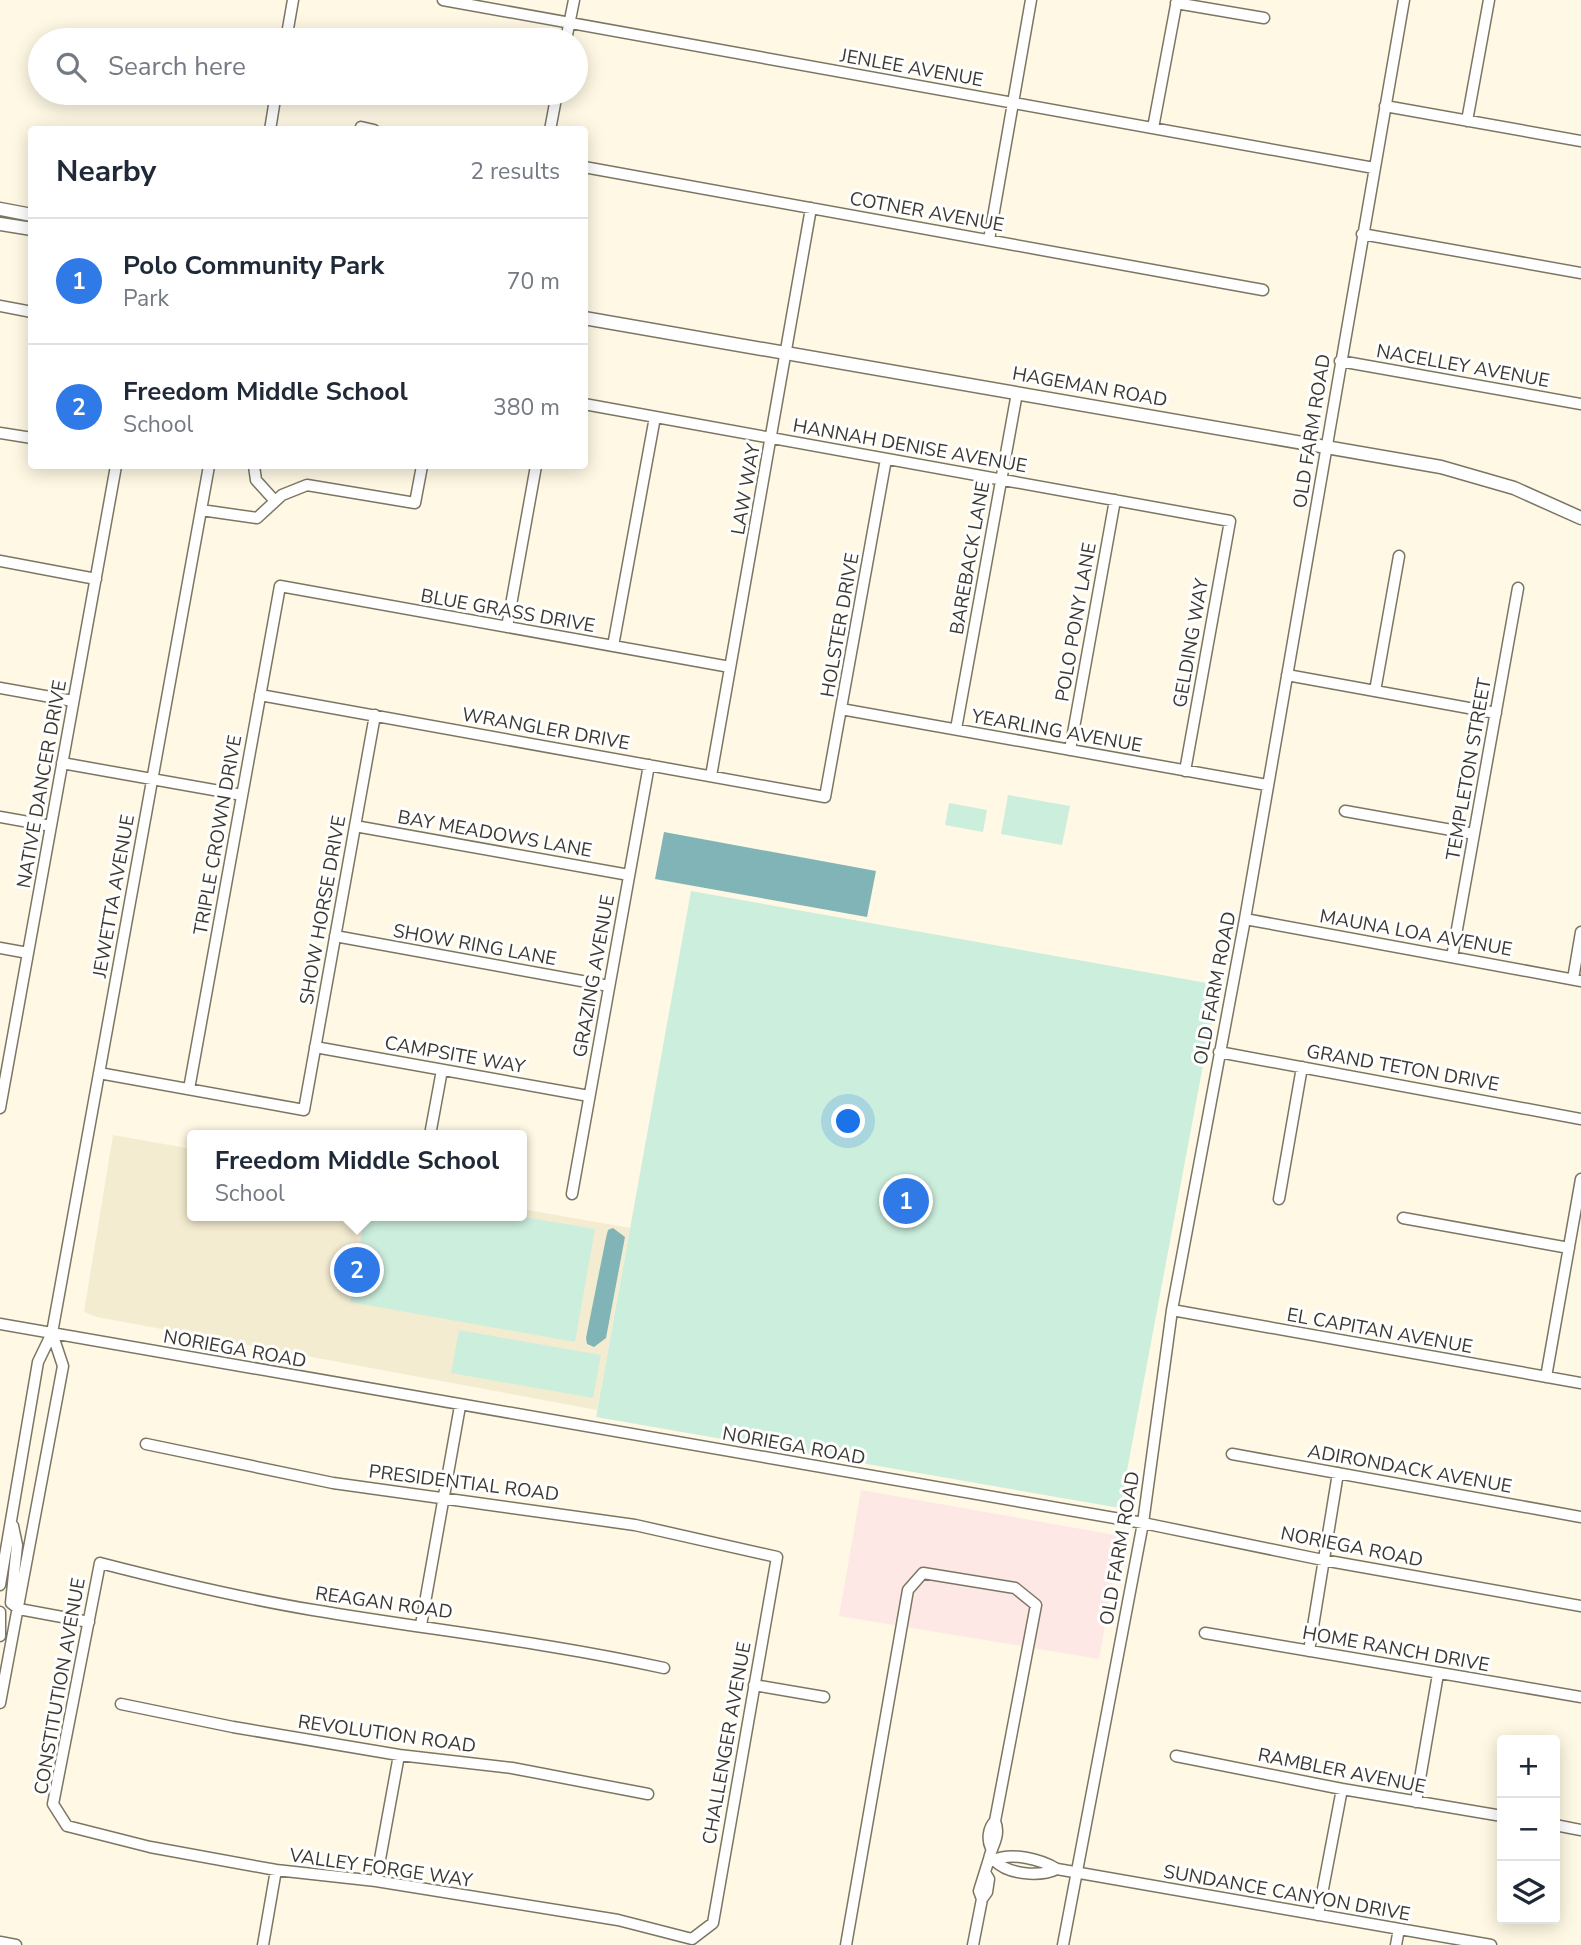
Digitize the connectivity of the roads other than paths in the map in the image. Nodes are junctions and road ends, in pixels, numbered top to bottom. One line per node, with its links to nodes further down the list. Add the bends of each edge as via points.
1 (293, 0): 10 (street)
2 (443, 0): 9 (street, JENLEE AVENUE)
3 (574, 0): 9 (street)
4 (1031, 0): 12 (street)
5 (1404, 0): 15 (street, OLD FARM ROAD)
6 (1489, 0): 16 (street)
7 (1176, 1): 8 (street); 19 (street)
8 (1264, 18)
9 (570, 23): 11 (street); 12 (street, JENLEE AVENUE)
10 (288, 28)
11 (569, 28)
12 (1013, 103): 19 (street, JENLEE AVENUE); 29 (street)
13 (274, 105): 17 (street)
14 (555, 105): 18 (street)
15 (1385, 106): 16 (street); 22 (street, OLD FARM ROAD)
16 (1467, 121): 20 (street)
17 (271, 126)
18 (552, 126)
19 (1153, 128): 22 (street, JENLEE AVENUE)
20 (1581, 141)
21 (588, 168): 23 (street, COTNER AVENUE)
22 (1374, 168): 28 (street, OLD FARM ROAD)
23 (811, 208): 29 (street, COTNER AVENUE); 35 (street, LAW WAY)
24 (0, 209): 25 (main road)
25 (28, 214)
26 (0, 223): 27 (main road)
27 (28, 228)
28 (1362, 234): 30 (street); 36 (street, OLD FARM ROAD)
29 (989, 240): 31 (street, COTNER AVENUE)
30 (1581, 273)
31 (1263, 290)
32 (0, 306): 33 (street)
33 (28, 311)
34 (588, 319): 35 (main road, HAGEMAN ROAD)
35 (786, 351): 37 (main road, HAGEMAN ROAD); 43 (street, LAW WAY)
36 (1340, 361): 38 (street, NACELLEY AVENUE); 44 (street, OLD FARM ROAD)
37 (1017, 393): 44 (main road, HAGEMAN ROAD); 51 (street, BAREBACK LANE)
38 (1581, 404)
39 (588, 405): 40 (street, HANNAH DENISE AVENUE)
40 (655, 417): 43 (street, HANNAH DENISE AVENUE); 63 (street)
41 (0, 433): 42 (street)
42 (28, 437)
43 (772, 438): 45 (street, HANNAH DENISE AVENUE); 64 (street, LAW WAY)
44 (1326, 447): 55 (main road, HAGEMAN ROAD, via 1460,472 1514,488); 65 (street, OLD FARM ROAD)
45 (886, 459): 51 (street, HANNAH DENISE AVENUE); 70 (street, HOLSTER DRIVE)
46 (115, 469): 59 (street, NATIVE DANCER DRIVE)
47 (208, 469): 54 (street, JEWETTA AVENUE)
48 (254, 469): 53 (street, via 256,480)
49 (421, 469): 53 (street, via 415,503 319,485 293,489)
50 (535, 469): 62 (street)
51 (1001, 479): 52 (street, HANNAH DENISE AVENUE); 73 (street, BAREBACK LANE)
52 (1115, 500): 56 (street, HANNAH DENISE AVENUE); 74 (street, POLO PONY LANE)
53 (275, 502): 54 (street, via 257,518)
54 (201, 510): 79 (street, JEWETTA AVENUE)
55 (1581, 518)
56 (1230, 521): 77 (street, GELDING WAY)
57 (1399, 556): 67 (street)
58 (0, 561): 59 (street)
59 (96, 579): 69 (street, NATIVE DANCER DRIVE)
60 (280, 586): 62 (street, BLUE GRASS DRIVE); 68 (street, TRIPLE CROWN DRIVE)
61 (1518, 588): 71 (street, TEMPLETON STREET)
62 (507, 627): 63 (street, BLUE GRASS DRIVE)
63 (613, 646): 64 (street, BLUE GRASS DRIVE)
64 (730, 667): 78 (street, LAW WAY)
65 (1287, 675): 67 (street); 80 (street, OLD FARM ROAD)
66 (0, 688): 69 (street)
67 (1375, 691): 71 (street)
68 (260, 695): 72 (street, WRANGLER DRIVE); 81 (street, TRIPLE CROWN DRIVE)
69 (73, 701): 75 (street, NATIVE DANCER DRIVE)
70 (841, 709): 73 (street, YEARLING AVENUE); 82 (street, HOLSTER DRIVE)
71 (1496, 713): 87 (street, TEMPLETON STREET)
72 (375, 715): 76 (street, WRANGLER DRIVE); 86 (street, SHOW HORSE DRIVE)
73 (956, 729): 74 (street, YEARLING AVENUE)
74 (1070, 750): 77 (street, YEARLING AVENUE)
75 (62, 763): 79 (street); 85 (street, NATIVE DANCER DRIVE)
76 (649, 765): 78 (street, WRANGLER DRIVE); 88 (street, GRAZING AVENUE)
77 (1185, 771): 80 (street, YEARLING AVENUE)
78 (711, 776): 82 (street, WRANGLER DRIVE)
79 (152, 779): 81 (street); 101 (street, JEWETTA AVENUE)
80 (1267, 785): 89 (street, OLD FARM ROAD)
81 (242, 795): 103 (street, TRIPLE CROWN DRIVE)
82 (825, 797)
83 (1345, 811): 87 (street)
84 (0, 817): 85 (street)
85 (51, 826): 93 (street, NATIVE DANCER DRIVE)
86 (355, 826): 88 (street, BAY MEADOWS LANE); 91 (street, SHOW HORSE DRIVE)
87 (1474, 834): 94 (street, TEMPLETON STREET)
88 (629, 875): 96 (street, GRAZING AVENUE)
89 (1245, 919): 94 (street, MAUNA LOA AVENUE); 98 (street, OLD FARM ROAD)
90 (1581, 932): 95 (street)
91 (335, 936): 96 (street, SHOW RING LANE); 97 (street, SHOW HORSE DRIVE)
92 (0, 948): 93 (street)
93 (28, 953): 102 (street, NATIVE DANCER DRIVE)
94 (1452, 957): 95 (street, MAUNA LOA AVENUE)
95 (1577, 980)
96 (609, 986): 104 (street, GRAZING AVENUE)
97 (315, 1047): 100 (street, CAMPSITE WAY); 103 (street, SHOW HORSE DRIVE, via 304,1110)
98 (1219, 1052): 99 (street, GRAND TETON DRIVE); 113 (street, OLD FARM ROAD)
99 (1302, 1067): 106 (street, GRAND TETON DRIVE); 110 (street)
100 (442, 1070): 104 (street, CAMPSITE WAY); 107 (street)
101 (99, 1073): 103 (street); 115 (street, JEWETTA AVENUE)
102 (3, 1079): 105 (street, NATIVE DANCER DRIVE)
103 (189, 1089)
104 (589, 1096): 109 (street, GRAZING AVENUE)
105 (0, 1108)
106 (1581, 1119)
107 (431, 1130)
108 (1581, 1179): 112 (street)
109 (572, 1194)
110 (1279, 1199)
111 (1403, 1218): 112 (street)
112 (1569, 1248): 116 (street)
113 (1172, 1310): 116 (street, EL CAPITAN AVENUE); 125 (street, OLD FARM ROAD)
114 (0, 1324): 115 (street, NORIEGA ROAD)
115 (52, 1333): 118 (street, NORIEGA ROAD); 124 (street, JEWETTA AVENUE, via 38,1362); 131 (street, JEWETTA AVENUE, via 63,1366)
116 (1546, 1377): 117 (street, EL CAPITAN AVENUE)
117 (1581, 1383)
118 (460, 1406): 122 (street); 125 (street, NORIEGA ROAD)
119 (146, 1444): 122 (street, PRESIDENTIAL ROAD, via 262,1470)
120 (1232, 1454): 121 (street, ADIRONDACK AVENUE)
121 (1338, 1473): 123 (street, ADIRONDACK AVENUE); 127 (street)
122 (443, 1497): 126 (street, PRESIDENTIAL ROAD, via 635,1525); 134 (street)
123 (1581, 1517)
124 (12, 1520): 129 (street, JEWETTA AVENUE); 131 (street, via 17,1545 10,1599)
125 (1143, 1523): 127 (street, NORIEGA ROAD); 156 (street, OLD FARM ROAD)
126 (777, 1557): 140 (street, CHALLENGER AVENUE)
127 (1323, 1560): 130 (street, NORIEGA ROAD); 137 (street)
128 (100, 1563): 133 (street, CONSTITUTION AVENUE); 134 (street, REAGAN ROAD, via 241,1597)
129 (0, 1586)
130 (1581, 1606)
131 (19, 1609): 133 (street); 143 (street, JEWETTA AVENUE)
132 (0, 1612): 136 (street)
133 (89, 1622): 150 (street, CONSTITUTION AVENUE, via 53,1804)
134 (421, 1625): 138 (street, REAGAN ROAD)
135 (1205, 1633): 137 (street, HOME RANCH DRIVE)
136 (0, 1636)
137 (1309, 1651): 139 (street, HOME RANCH DRIVE)
138 (664, 1668)
139 (1438, 1674): 142 (street, HOME RANCH DRIVE); 149 (street)
140 (754, 1685): 141 (street); 160 (street, CHALLENGER AVENUE, via 713,1923)
141 (824, 1697)
142 (1581, 1697)
143 (0, 1703)
144 (121, 1704): 145 (street, REVOLUTION ROAD)
145 (399, 1755): 148 (street, REVOLUTION ROAD, via 512,1768); 157 (street)
146 (1176, 1756): 147 (street, RAMBLER AVENUE)
147 (1342, 1789): 149 (street, RAMBLER AVENUE); 158 (street)
148 (648, 1794)
149 (1416, 1802): 151 (street, RAMBLER AVENUE)
150 (60, 1815): 155 (street, VALLEY FORGE WAY, via 67,1826)
151 (1497, 1815)
152 (1560, 1826): 153 (street)
153 (1581, 1830)
154 (991, 1856): 156 (street, SUNDANCE CANYON DRIVE, via 1005,1855); 164 (street, via 1035,1605 1015,1588 923,1573 908,1590); 165 (street, via 981,1878)
155 (275, 1870): 157 (street, VALLEY FORGE WAY); 163 (street)
156 (1077, 1872): 158 (street, SUNDANCE CANYON DRIVE); 166 (street, OLD FARM ROAD)
157 (376, 1881): 160 (street, VALLEY FORGE WAY, via 618,1920 692,1939)
158 (1318, 1915): 159 (street, SUNDANCE CANYON DRIVE)
159 (1399, 1929): 167 (street); 168 (street, SUNDANCE CANYON DRIVE)
160 (702, 1931)
161 (0, 1942): 162 (street)
162 (16, 1945)
163 (263, 1945)
164 (846, 1945)
165 (973, 1945)
166 (1063, 1945)
167 (1396, 1945)
168 (1491, 1945)

